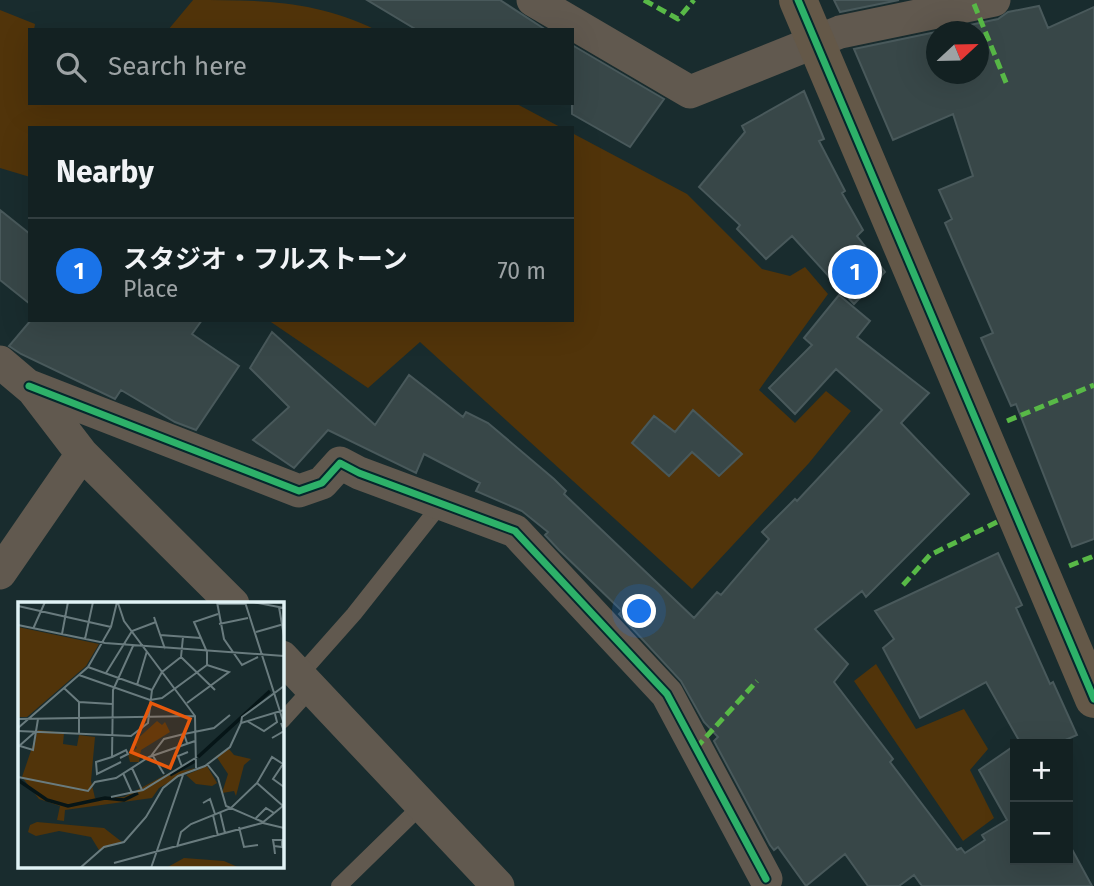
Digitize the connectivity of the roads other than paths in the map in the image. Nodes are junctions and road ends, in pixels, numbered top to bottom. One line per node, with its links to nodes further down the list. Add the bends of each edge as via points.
1 (533, 0): 4 (street, via 690,92)
2 (798, 0): 4 (street)
3 (994, 0): 4 (street)
4 (816, 41): 12 (street)
5 (0, 362): 6 (street)
6 (29, 386): 7 (street); 8 (street, via 299,491 322,483 340,463)
7 (82, 454): 9 (street); 10 (street)
8 (441, 504): 11 (lane, via 354,614); 15 (street, via 515,531 667,694)
9 (0, 573)
10 (231, 602)
11 (298, 674): 13 (lane); 14 (street)
12 (1094, 699)
13 (284, 715)
14 (423, 804): 16 (lane); 17 (street)
15 (764, 884)
16 (339, 886)
17 (498, 886)

